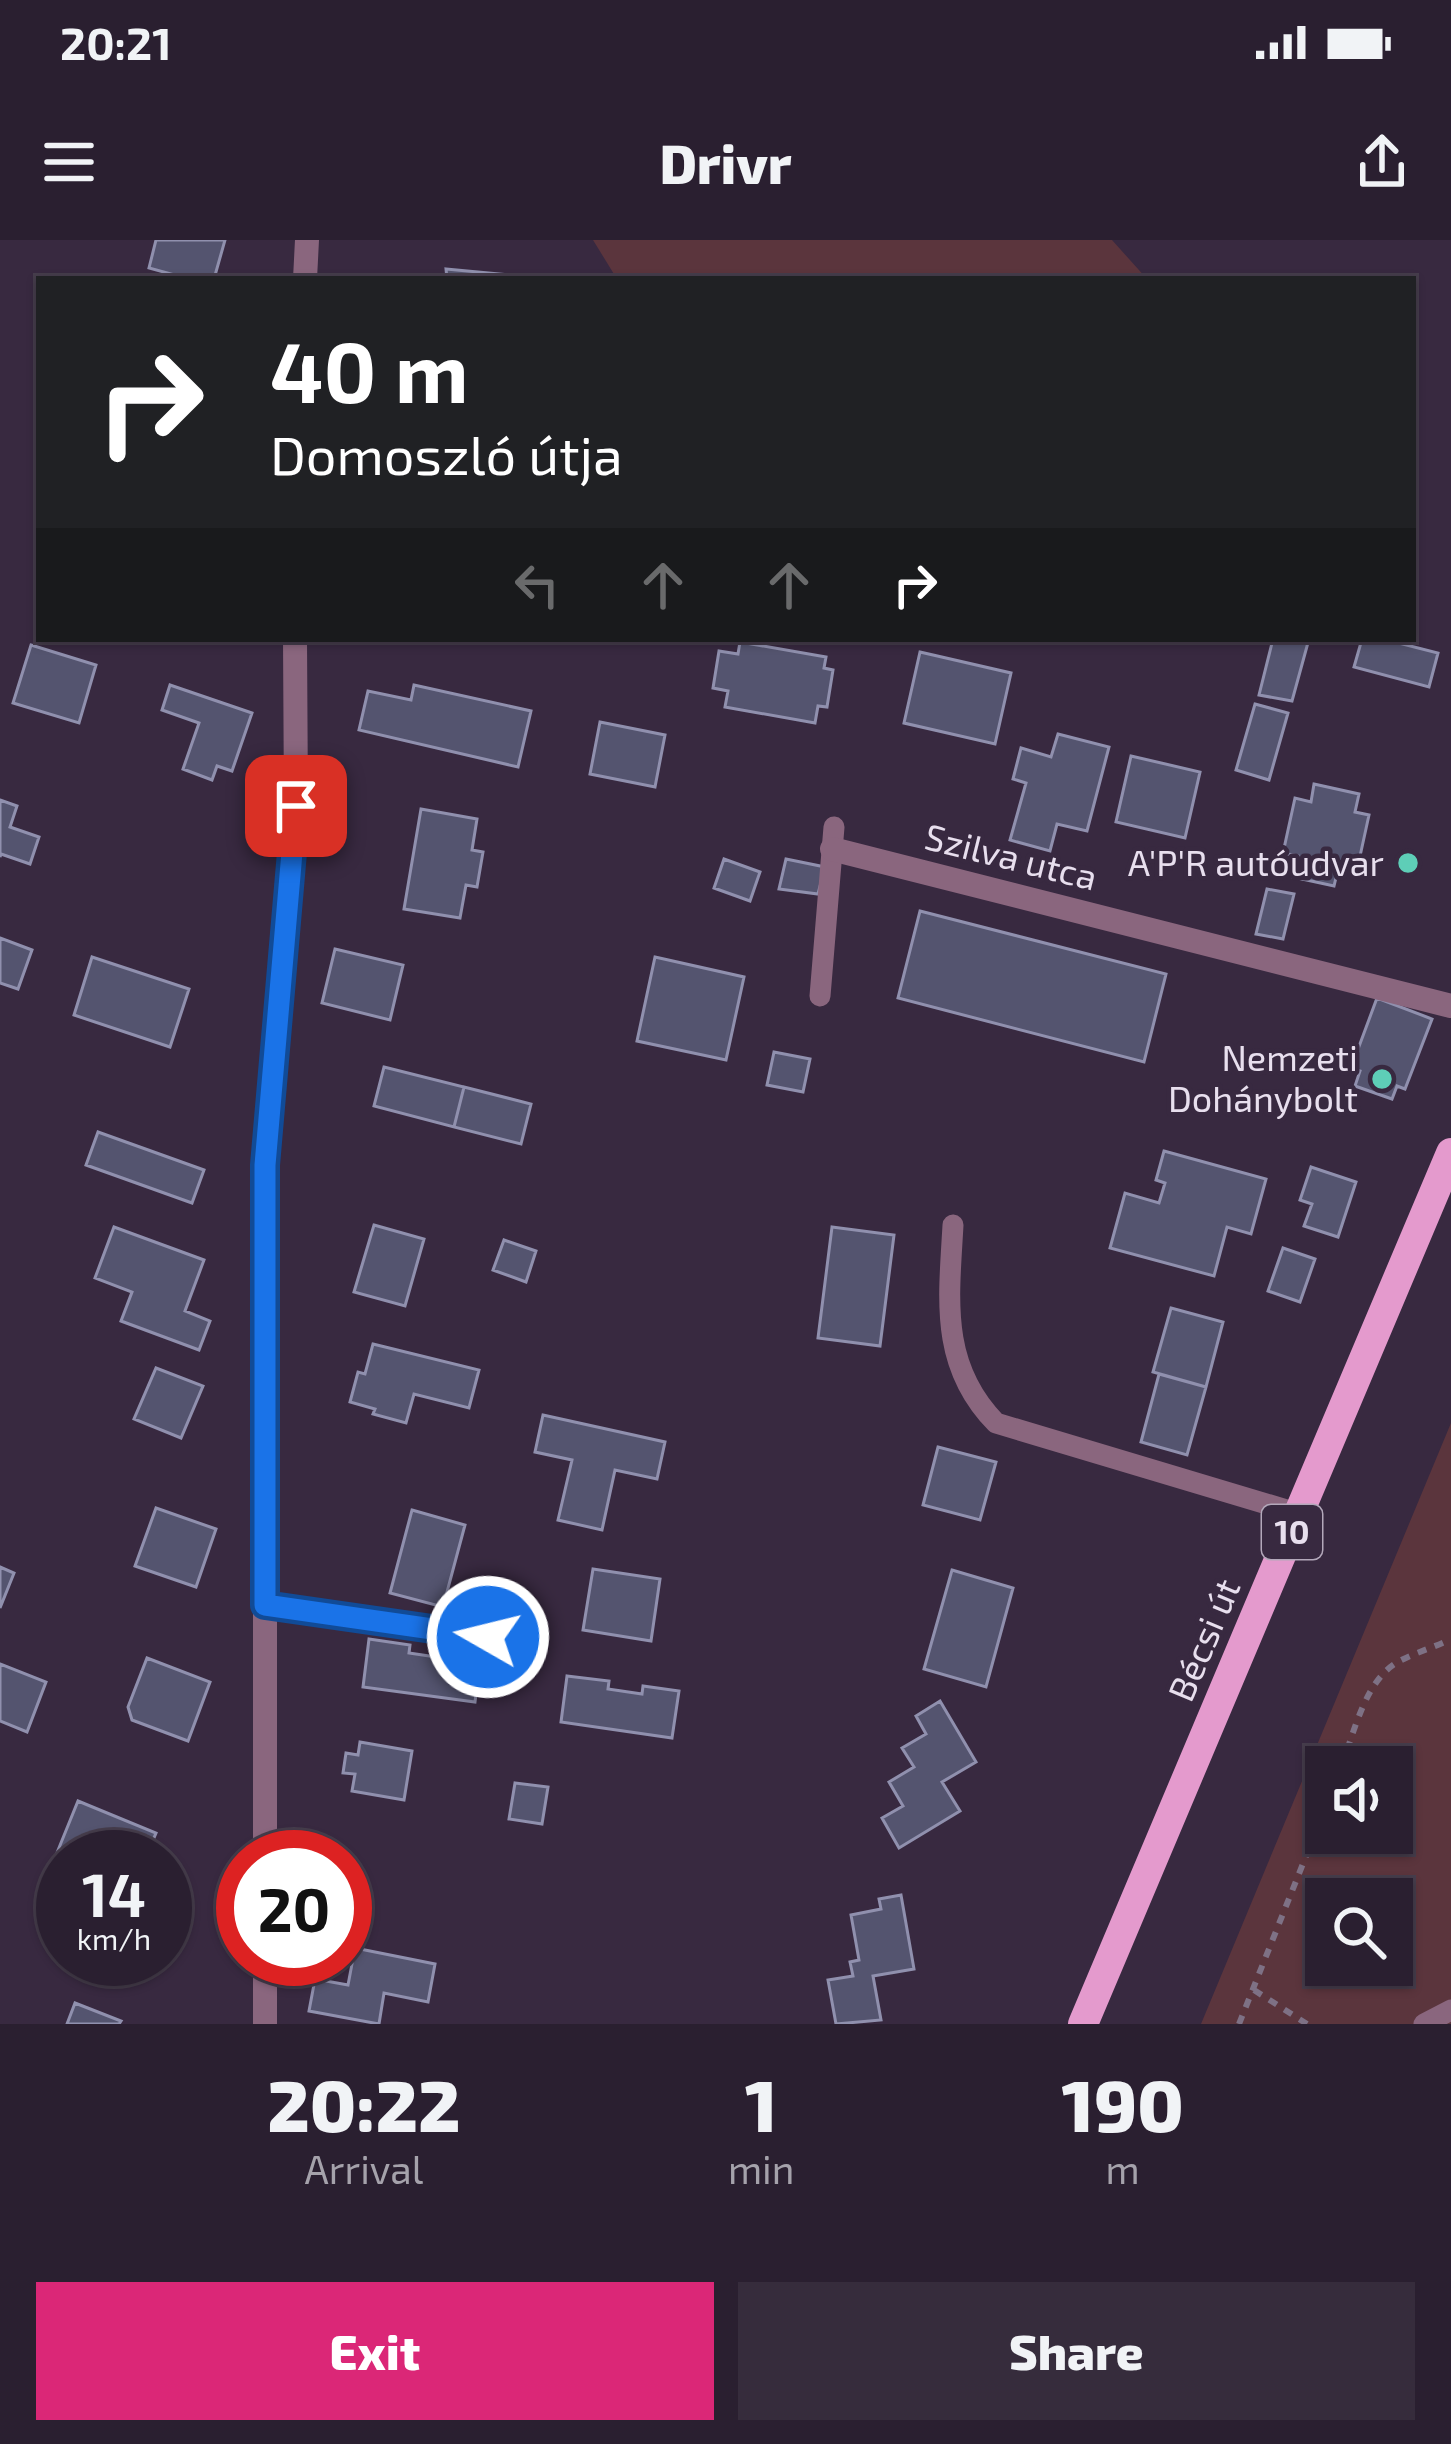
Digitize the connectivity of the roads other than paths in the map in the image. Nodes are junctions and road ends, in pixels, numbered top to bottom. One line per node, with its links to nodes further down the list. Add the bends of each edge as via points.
1 (307, 240): 2 (street)
2 (305, 276)
3 (295, 642): 10 (street, via 296,806 265,1165)
4 (833, 838): 5 (lane); 6 (street, Szilva utca)
5 (820, 996)
6 (1451, 1006)
7 (1451, 1153): 9 (main road, Bécsi út / 10)
8 (953, 1225): 9 (lane, via 948,1323 976,1403 995,1423)
9 (1300, 1514): 16 (main road, Bécsi út / 10)
10 (265, 1605): 11 (lane); 12 (street)
11 (488, 1637)
12 (265, 1830)
13 (265, 1986): 15 (street)
14 (1451, 2010): 17 (lane)
15 (265, 2024)
16 (1083, 2024)
17 (1424, 2024)

